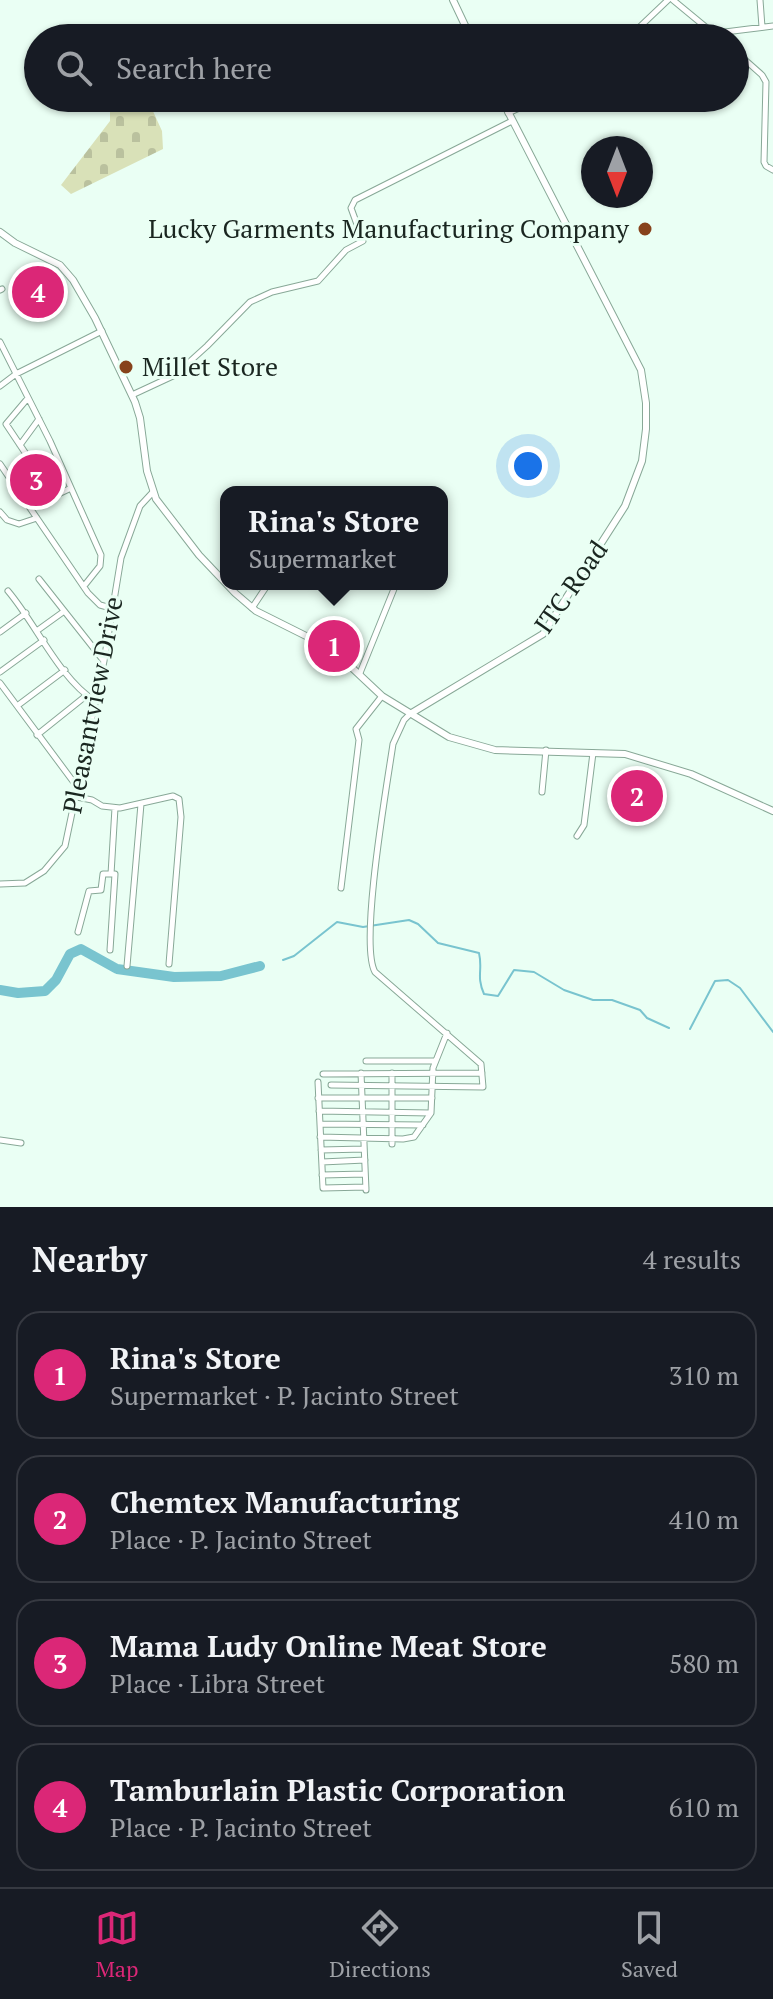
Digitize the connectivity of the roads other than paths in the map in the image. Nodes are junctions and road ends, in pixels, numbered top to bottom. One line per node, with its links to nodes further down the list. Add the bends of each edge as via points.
1 (453, 0): 4 (street)
2 (670, 0): 5 (street); 6 (street)
3 (760, 0): 8 (street)
4 (464, 24)
5 (643, 24)
6 (702, 24)
7 (773, 26): 8 (street)
8 (762, 27): 9 (street)
9 (749, 28)
10 (749, 62): 14 (street, via 766,82 764,162)
11 (508, 112): 13 (street, ITC Road)
12 (518, 112): 13 (street)
13 (510, 117): 20 (street, via 355,200 351,208 362,242 346,250 318,281 250,302 175,375); 52 (street, ITC Road, via 641,370 646,403 642,461 625,506 543,634)
14 (773, 170)
15 (0, 232): 16 (street, via 63,268)
16 (102, 331): 18 (street); 20 (street)
17 (0, 342): 18 (street)
18 (16, 374): 19 (street); 21 (street)
19 (0, 386)
20 (132, 395): 26 (street)
21 (28, 398): 22 (street); 23 (street, via 6,424)
22 (39, 419): 23 (street); 25 (street)
23 (20, 445): 25 (street, via 54,496)
24 (0, 464): 28 (street)
25 (71, 488): 31 (street, via 102,558)
26 (153, 492): 29 (street); 36 (street, Pleasantview Drive, via 137,512)
27 (0, 512): 28 (street, via 19,524)
28 (37, 518): 31 (street)
29 (220, 577)
30 (39, 579): 38 (street)
31 (84, 586): 36 (street, via 97,602)
32 (232, 590): 37 (street)
33 (264, 590): 37 (street)
34 (394, 590): 46 (street)
35 (8, 591): 39 (street)
36 (111, 608): 43 (street, Pleasantview Drive)
37 (252, 608): 46 (street, via 332,649)
38 (63, 612): 40 (street); 43 (street)
39 (26, 613): 40 (street); 41 (street)
40 (38, 630): 42 (street)
41 (0, 632)
42 (44, 640): 44 (street); 45 (street)
43 (104, 661): 50 (street, Pleasantview Drive)
44 (65, 670): 48 (street); 51 (street)
45 (0, 672)
46 (360, 673): 49 (street)
47 (0, 683): 51 (street)
48 (87, 695): 50 (street); 53 (street)
49 (382, 696): 52 (street); 65 (street, via 356,729 359,740)
50 (95, 701): 56 (street, Pleasantview Drive)
51 (17, 706): 53 (street)
52 (410, 714): 54 (street, via 457,741 495,750); 70 (street, via 393,744 370,919 370,960 375,972)
53 (37, 735): 56 (street)
54 (546, 750): 55 (street); 57 (street)
55 (593, 753): 61 (street, via 625,754 691,774); 62 (street, via 584,825)
56 (78, 788): 58 (street, Pleasantview Drive)
57 (542, 792)
58 (77, 797): 60 (street); 64 (street, Pleasantview Drive, via 65,846 55,859 25,883)
59 (141, 804): 60 (street); 68 (street, via 173,796 181,802); 69 (street)
60 (115, 808): 63 (street)
61 (773, 811)
62 (577, 836)
63 (111, 874): 66 (street, via 104,874 101,890 89,891); 67 (street)
64 (0, 884)
65 (341, 888)
66 (78, 932)
67 (110, 950)
68 (169, 964)
69 (127, 966)
70 (447, 1033): 72 (street); 76 (street, via 481,1064)
71 (366, 1061): 72 (street)
72 (434, 1061): 75 (street)
73 (361, 1073): 74 (street); 77 (street); 80 (street)
74 (392, 1073): 75 (street); 81 (street)
75 (433, 1073): 76 (street); 82 (street)
76 (482, 1073): 82 (street, via 483,1087)
77 (323, 1074)
78 (318, 1082): 83 (street)
79 (331, 1085): 80 (street)
80 (362, 1086): 81 (street); 84 (street)
81 (392, 1086): 82 (street); 85 (street)
82 (433, 1087): 86 (street)
83 (318, 1098): 84 (street); 87 (street)
84 (362, 1098): 85 (street); 88 (street)
85 (392, 1098): 86 (street); 89 (street)
86 (432, 1098): 90 (street)
87 (319, 1111): 88 (street); 91 (street)
88 (363, 1112): 89 (street); 92 (street)
89 (392, 1112): 90 (street); 93 (street)
90 (431, 1113): 94 (street)
91 (320, 1124): 92 (street); 95 (street)
92 (363, 1124): 93 (street); 96 (street)
93 (392, 1124): 94 (street); 98 (street)
94 (424, 1125): 98 (street, via 414,1137)
95 (320, 1137): 96 (street); 101 (street)
96 (364, 1137): 98 (street); 100 (street)
97 (0, 1140): 99 (street)
98 (392, 1141)
99 (21, 1143)
100 (364, 1149): 101 (street); 102 (street)
101 (321, 1150): 103 (street)
102 (365, 1160): 103 (street); 104 (street)
103 (322, 1162): 105 (street)
104 (365, 1174): 105 (street); 105 (street, via 366,1188 323,1188)
105 (322, 1175)

